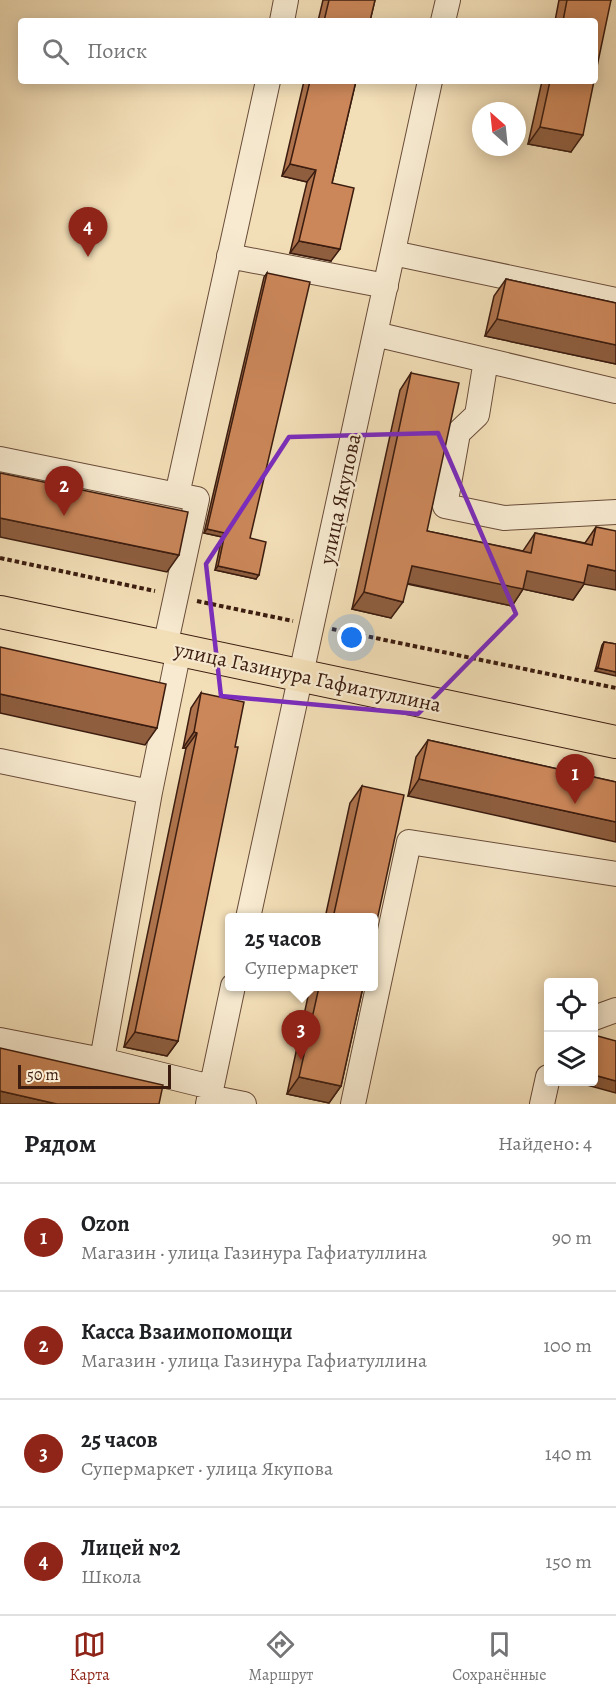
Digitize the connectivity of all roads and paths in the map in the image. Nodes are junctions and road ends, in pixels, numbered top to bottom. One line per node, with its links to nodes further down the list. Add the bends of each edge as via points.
1 (286, 0): 3 (street)
2 (448, 0): 4 (street)
3 (283, 18)
4 (444, 18)
5 (267, 84): 8 (street)
6 (429, 84): 7 (street, улица Якупова)
7 (393, 253): 9 (street, улица Якупова); 10 (street)
8 (230, 256): 9 (street); 15 (street)
9 (386, 286): 11 (street, улица Якупова)
10 (616, 300)
11 (375, 334): 12 (street); 19 (street, улица Якупова)
12 (486, 360): 13 (street); 16 (street, via 477,415 459,432 445,506 504,518)
13 (616, 391)
14 (0, 459): 15 (street)
15 (177, 495): 18 (street, via 197,500)
16 (616, 512)
17 (0, 612): 18 (main road, улица Газинура Гафиатуллина)
18 (172, 649): 19 (main road, улица Газинура Гафиатуллина); 22 (street)
19 (301, 677): 20 (main road, улица Газинура Гафиатуллина); 24 (street, улица Якупова)
20 (616, 742)
21 (0, 761): 22 (street)
22 (150, 792): 31 (street)
23 (616, 874): 25 (street, via 409,842)
24 (249, 913)
25 (378, 987)
26 (232, 991): 33 (street)
27 (377, 991): 35 (street)
28 (616, 1010): 29 (street)
29 (598, 1017)
30 (0, 1040): 31 (street)
31 (102, 1060): 33 (street)
32 (547, 1086): 36 (street)
33 (209, 1096): 34 (street)
34 (244, 1104)
35 (353, 1104)
36 (542, 1104)

